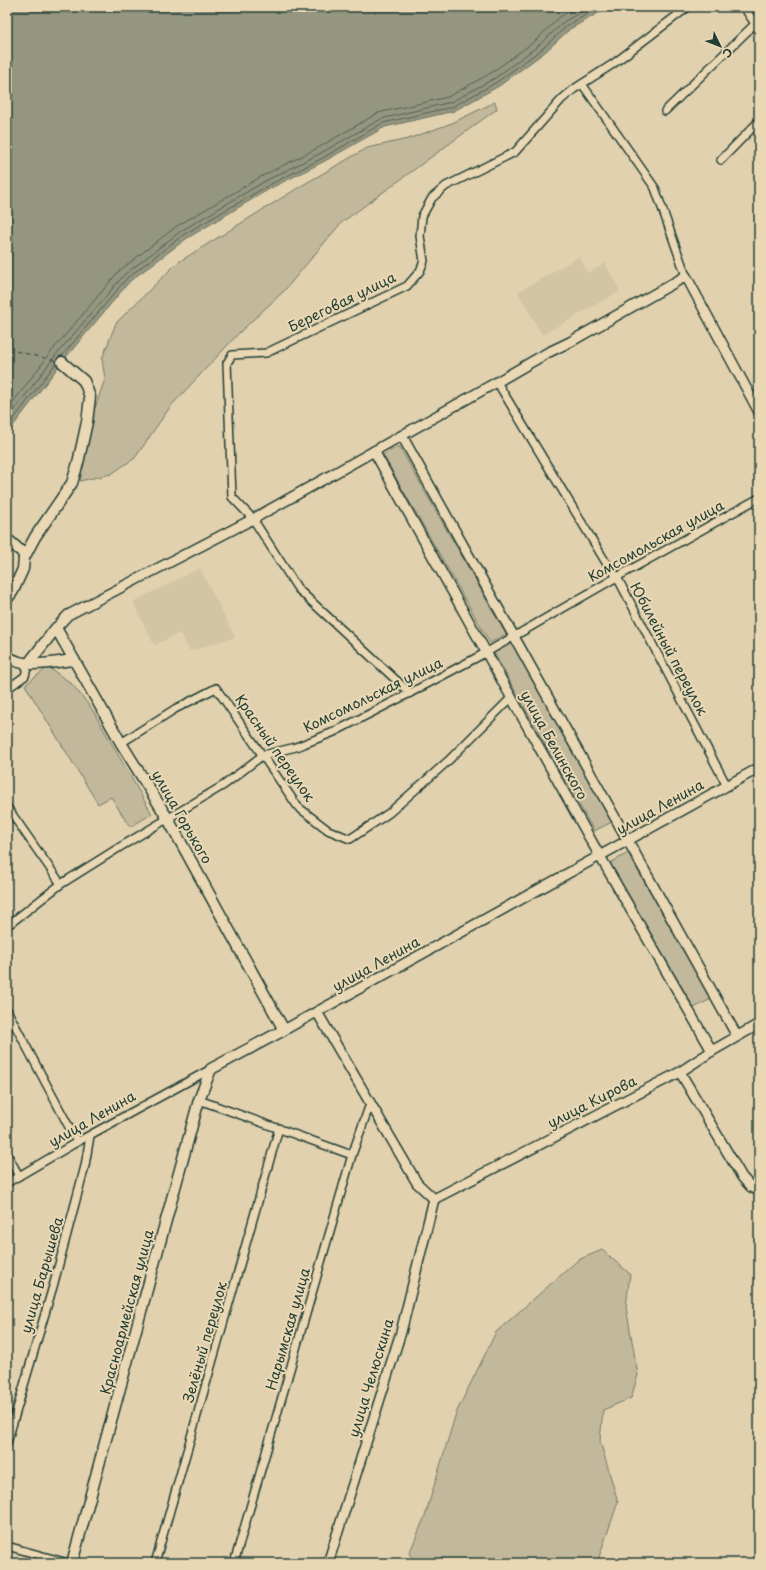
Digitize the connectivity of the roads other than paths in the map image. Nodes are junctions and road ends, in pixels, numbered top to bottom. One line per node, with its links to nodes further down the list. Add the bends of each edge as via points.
1 (688, 7): 4 (street, Береговая улица, via 613,64)
2 (744, 7): 3 (street)
3 (758, 25): 5 (street)
4 (582, 84): 8 (street, via 655,188); 15 (street, Береговая улица, via 562,99 515,152 446,186 432,198 422,216 420,236 424,261 420,271 407,286 266,353 232,355 227,363 232,497)
5 (665, 111)
6 (759, 121): 7 (street)
7 (721, 160)
8 (686, 276): 10 (street); 11 (street)
9 (62, 362): 17 (main road, via 84,381 90,396 87,422 72,483 35,537)
10 (497, 382): 12 (street); 18 (street, Юбилейный переулок)
11 (759, 412)
12 (402, 436): 13 (street); 21 (street, улица Белинского)
13 (374, 451): 15 (street); 22 (street, улица Белинского)
14 (759, 498): 18 (street, Комсомольская улица)
15 (253, 518): 20 (street, via 68,615); 27 (street, via 298,589)
16 (7, 539): 17 (main road, via 23,553)
17 (24, 558): 19 (main road, via 23,569)
18 (616, 577): 21 (street, Комсомольская улица); 32 (street, Юбилейный переулок)
19 (7, 599)
20 (56, 628): 24 (main road, улица Горького); 25 (main road)
21 (514, 636): 22 (street, Комсомольская улица); 35 (street, улица Белинского)
22 (487, 652): 27 (street, Комсомольская улица); 28 (street, улица Белинского)
23 (7, 656): 25 (main road)
24 (74, 660): 25 (main road); 29 (main road, улица Горького)
25 (28, 664): 26 (street, via 25,676)
26 (7, 689)
27 (410, 693): 30 (street, Комсомольская улица, via 334,732)
28 (512, 697): 30 (street, Красный переулок, via 425,782 389,813 350,839 328,830 298,807); 36 (street, улица Белинского)
29 (121, 742): 30 (street, Красный переулок, via 174,709 216,688); 34 (main road, улица Горького)
30 (263, 755): 34 (street, Комсомольская улица, via 224,785)
31 (759, 768): 32 (street, улица Ленина)
32 (727, 786): 35 (street, улица Ленина)
33 (7, 806): 37 (street)
34 (168, 819): 37 (street, Комсомольская улица); 42 (main road, улица Горького)
35 (626, 841): 36 (street, улица Ленина); 43 (street, улица Белинского)
36 (600, 856): 40 (street, улица Ленина); 44 (street, улица Белинского)
37 (61, 884): 38 (street, Комсомольская улица)
38 (7, 926)
39 (7, 1010): 51 (street)
40 (317, 1012): 42 (street, улица Ленина); 48 (street)
41 (759, 1024): 43 (street, улица Кирова)
42 (284, 1030): 45 (main road, улица Ленина)
43 (737, 1036): 44 (street, улица Кирова)
44 (712, 1051): 46 (street, улица Кирова)
45 (211, 1069): 47 (main road, Красноармейская улица); 50 (street, улица Ленина)
46 (680, 1072): 56 (street, via 742,1177); 57 (street, улица Кирова)
47 (199, 1100): 49 (street); 61 (main road, Красноармейская улица)
48 (370, 1104): 53 (street, Нарымская улица); 57 (street, via 417,1183)
49 (279, 1128): 53 (street); 62 (street, Зелёный переулок)
50 (90, 1136): 51 (street, улица Ленина); 58 (street, улица Барышева, via 85,1166 54,1283)
51 (77, 1142): 54 (street, улица Ленина)
52 (7, 1154): 54 (street)
53 (352, 1155): 63 (street, Нарымская улица)
54 (19, 1176): 55 (street, улица Ленина)
55 (7, 1183)
56 (759, 1192)
57 (434, 1199): 64 (street, улица Челюскина, via 400,1332)
58 (7, 1443)
59 (7, 1546): 60 (street)
60 (68, 1563)
61 (72, 1563)
62 (155, 1563)
63 (234, 1563)
64 (328, 1563)

